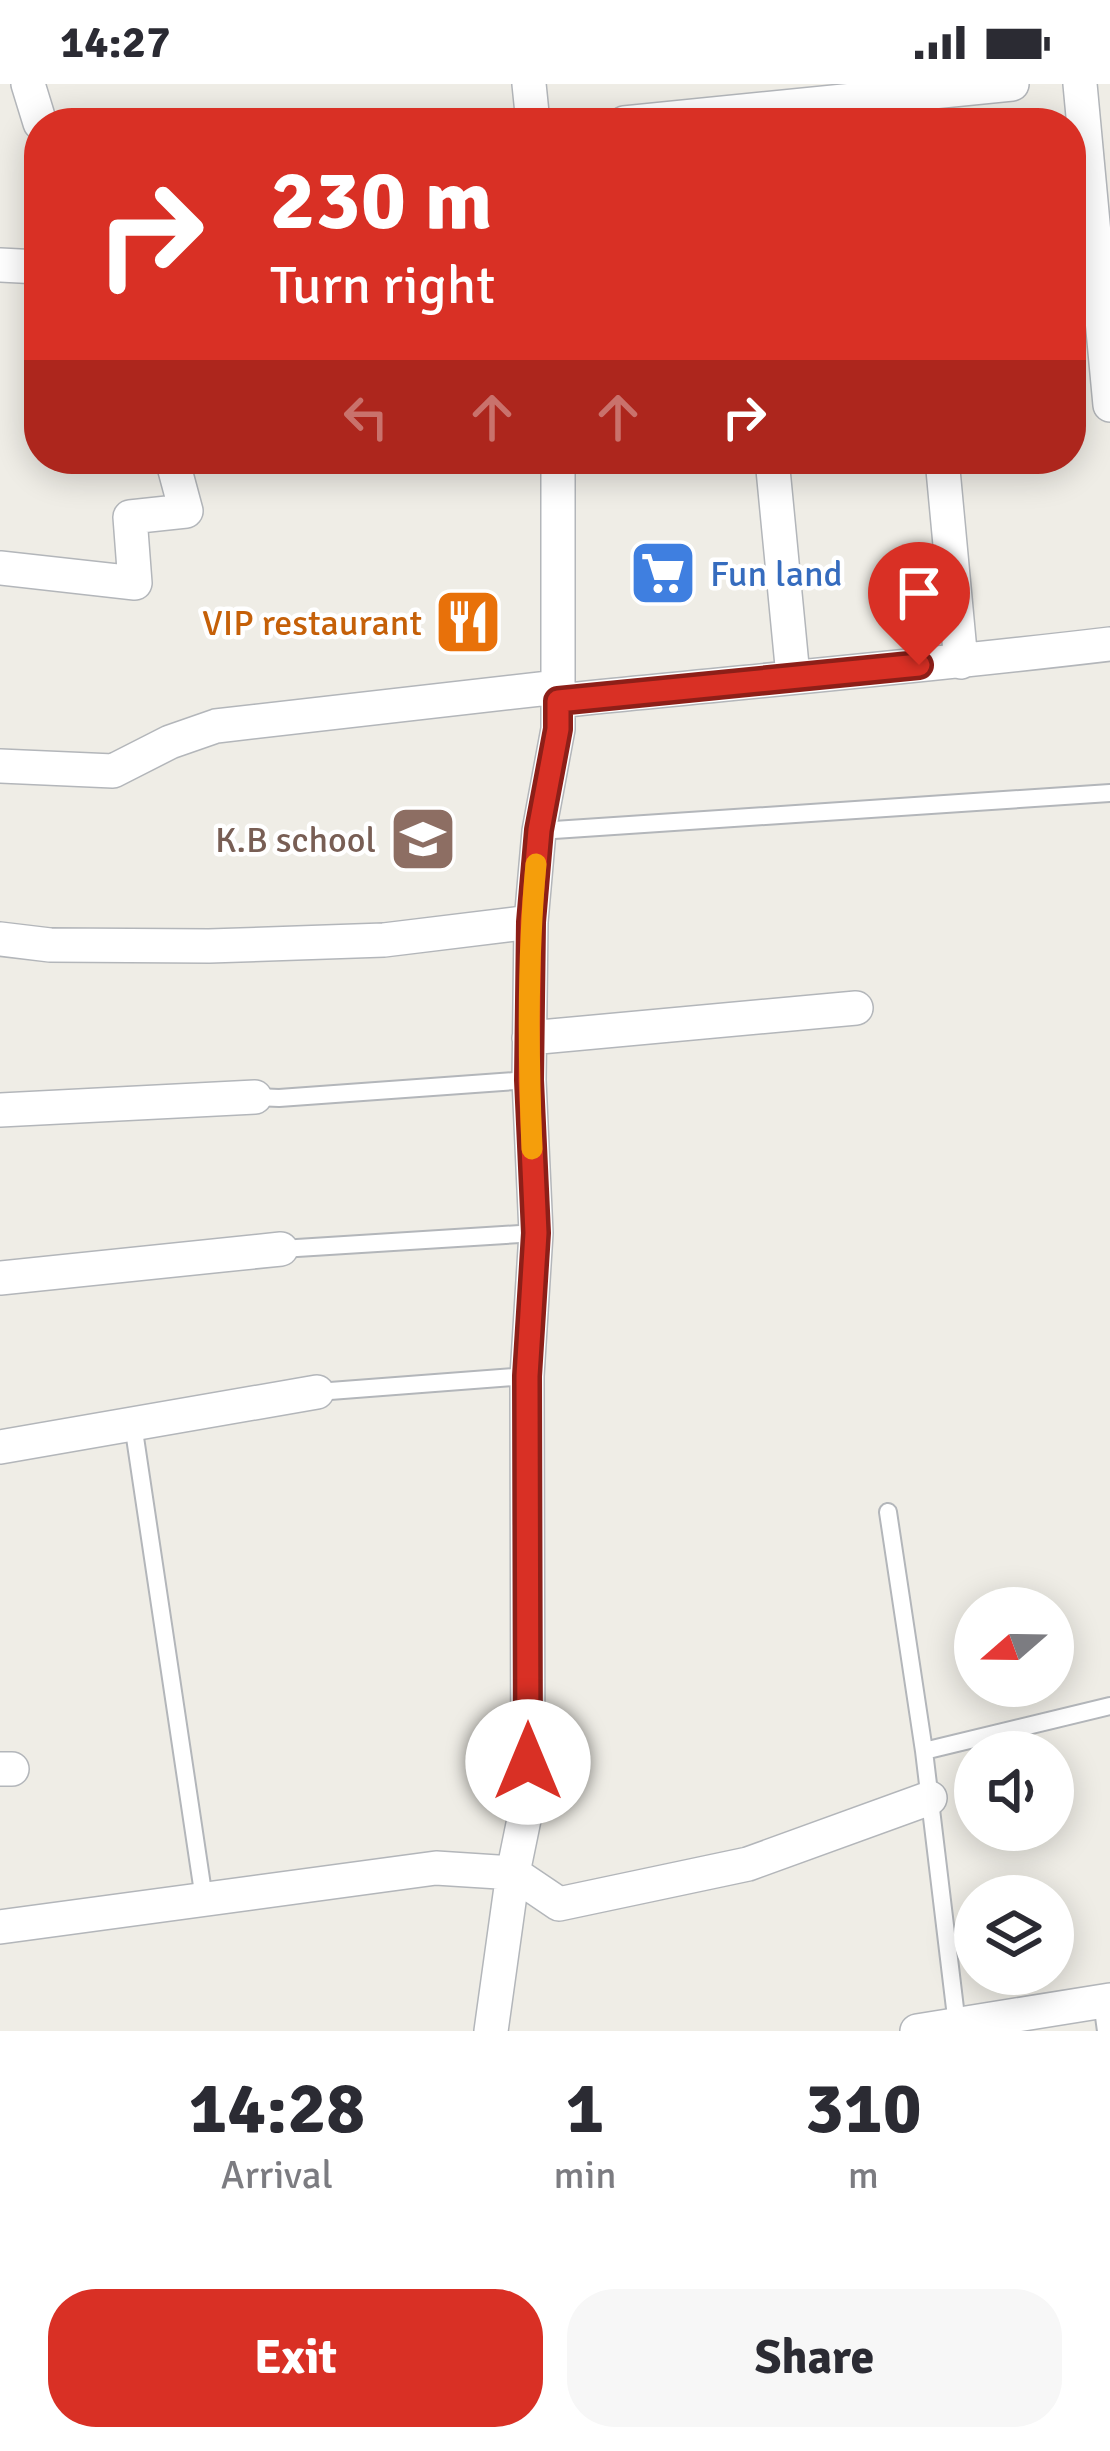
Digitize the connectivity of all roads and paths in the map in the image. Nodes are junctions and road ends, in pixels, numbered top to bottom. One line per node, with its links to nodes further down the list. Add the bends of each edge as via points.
1 (1012, 84): 2 (street)
2 (907, 100): 3 (street)
3 (738, 106)
4 (1086, 148): 5 (street)
5 (1110, 405)
6 (176, 474): 10 (street, via 186,512 130,517 135,583)
7 (558, 474): 14 (street)
8 (773, 474): 13 (street)
9 (943, 474): 12 (street)
10 (0, 568)
11 (1110, 644): 12 (street)
12 (961, 662): 13 (street)
13 (793, 676): 14 (street)
14 (558, 694): 15 (street, via 216,726 113,771); 17 (street)
15 (0, 766)
16 (1110, 793): 17 (lane)
17 (539, 830): 18 (street)
18 (531, 922): 19 (street, via 384,940 209,946); 21 (street)
19 (0, 939)
20 (856, 1008): 21 (street)
21 (530, 1038): 22 (street)
22 (529, 1080): 23 (lane); 25 (street)
23 (267, 1097): 24 (street)
24 (0, 1111)
25 (536, 1233): 26 (lane); 28 (street)
26 (292, 1249): 27 (street)
27 (0, 1278)
28 (527, 1376): 29 (lane); 36 (street, via 528,1800)
29 (327, 1390): 30 (street)
30 (133, 1424): 31 (street); 37 (lane)
31 (0, 1447)
32 (888, 1512): 34 (lane)
33 (1110, 1706): 34 (lane)
34 (924, 1751): 35 (lane)
35 (930, 1798): 36 (street, via 748,1864 559,1904); 40 (lane)
36 (513, 1873): 37 (street, via 446,1868); 41 (street)
37 (204, 1899): 38 (street)
38 (0, 1927)
39 (1106, 2011): 40 (street)
40 (957, 2025): 42 (street)
41 (491, 2031)
42 (917, 2031)

